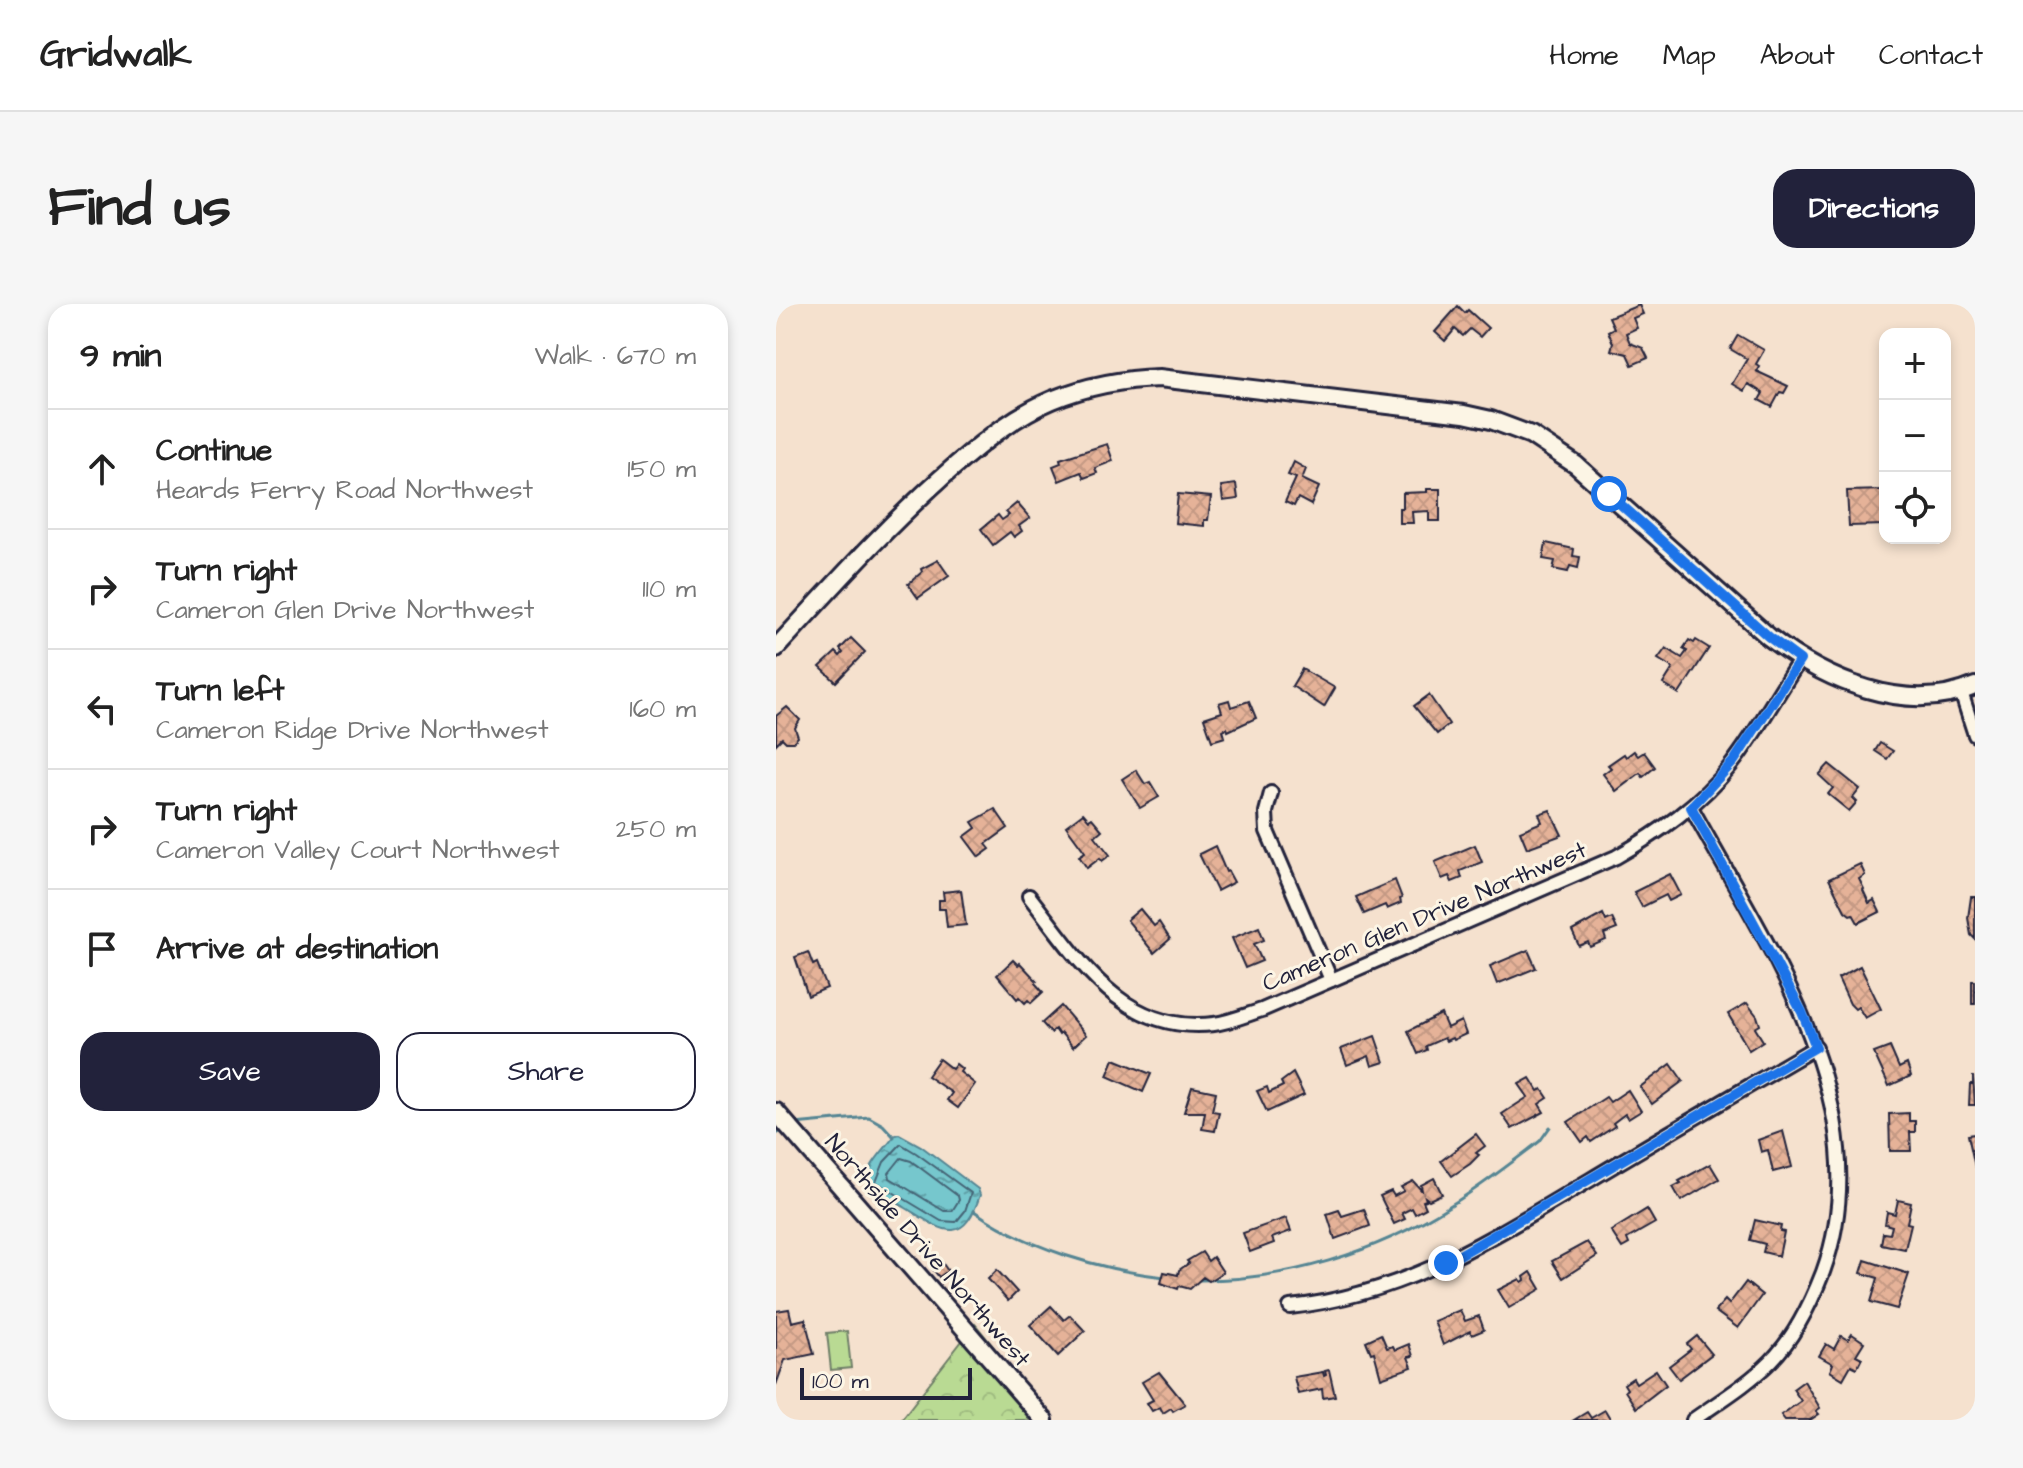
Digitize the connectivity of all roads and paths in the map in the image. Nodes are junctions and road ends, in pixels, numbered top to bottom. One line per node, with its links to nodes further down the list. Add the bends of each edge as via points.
1 (776, 648): 2 (street, via 888,527 990,437 1032,409 1086,387 1159,378 1464,414 1522,431 1576,465)
2 (1800, 660): 3 (street, via 1894,695 1931,697); 6 (street, Cameron Glen Drive Northwest, via 1734,761)
3 (1968, 689): 4 (street)
4 (1975, 735)
5 (1271, 793): 8 (street, via 1267,831)
6 (1691, 807): 8 (street, Cameron Glen Drive Northwest, via 1616,857); 9 (street)
7 (1029, 896): 8 (street, Cameron Glen Drive Northwest, via 1103,987 1130,1007 1161,1020 1227,1021)
8 (1331, 980)
9 (1816, 1047): 11 (street, via 1446,1263 1369,1293); 13 (street, via 1836,1136 1839,1184 1828,1257 1797,1326 1772,1359)
10 (776, 1112): 12 (street, Northside Drive Northwest)
11 (1290, 1307)
12 (1044, 1420)
13 (1693, 1420)

